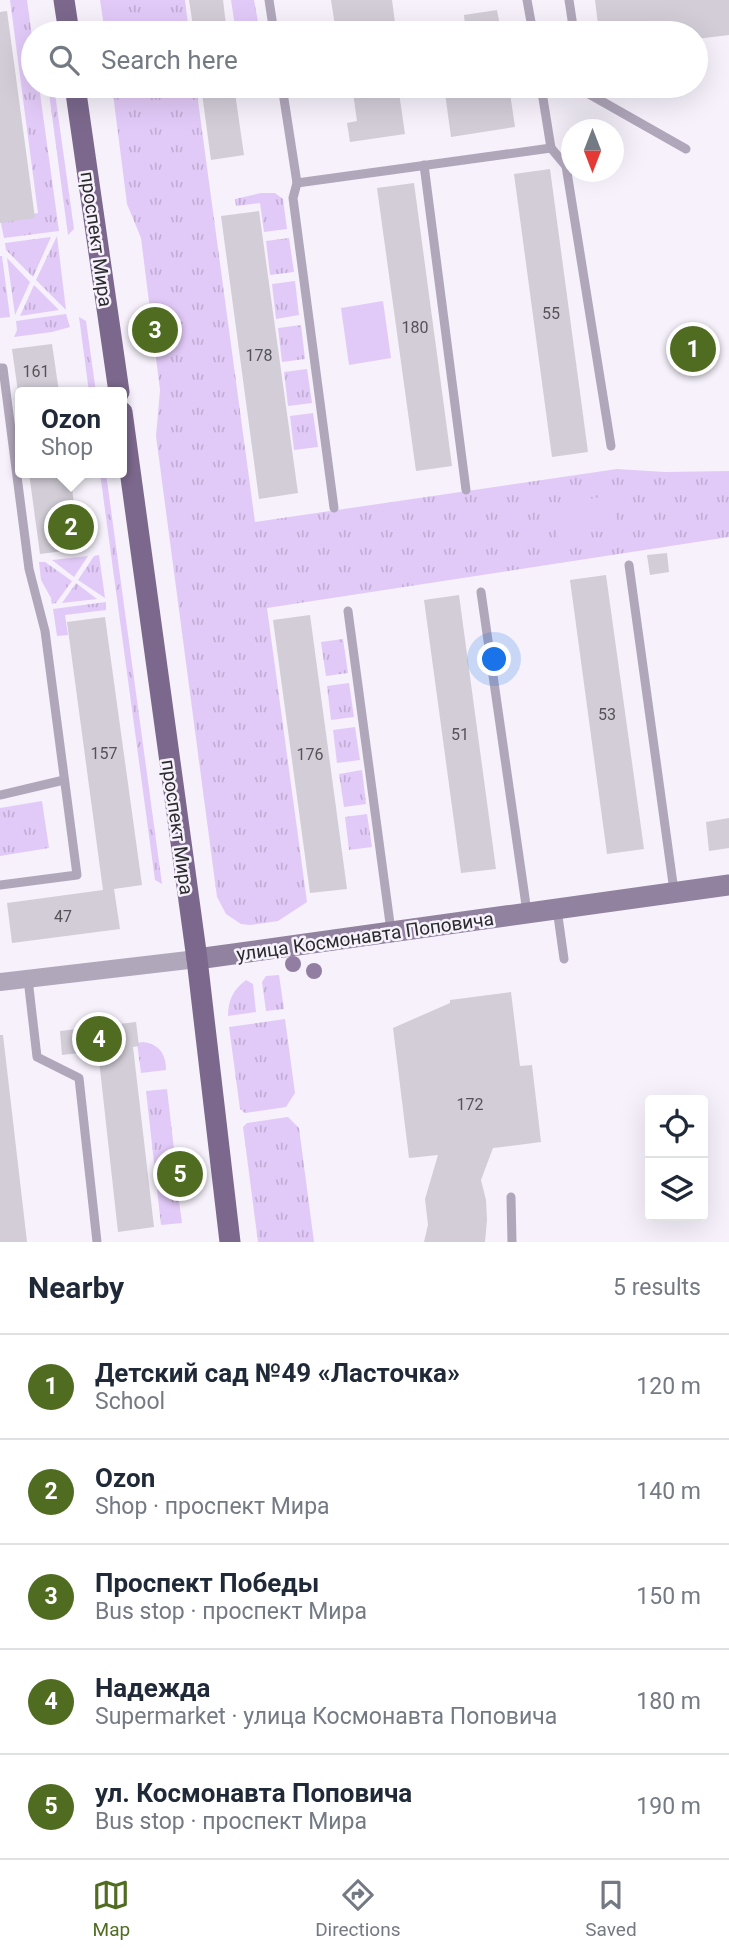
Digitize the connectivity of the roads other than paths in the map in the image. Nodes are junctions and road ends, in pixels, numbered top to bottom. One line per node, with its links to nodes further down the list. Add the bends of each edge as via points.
1 (64, 0): 5 (main road)
2 (269, 0): 6 (lane)
3 (527, 0): 7 (lane)
4 (569, 0): 8 (lane)
5 (67, 21)
6 (272, 21)
7 (531, 21)
8 (572, 21)
9 (77, 98): 18 (main road, проспект Мира)
10 (284, 98): 16 (lane)
11 (543, 98): 13 (lane)
12 (596, 98): 14 (lane)
13 (551, 148): 15 (lane); 19 (lane, via 566,166)
14 (686, 149)
15 (425, 165): 16 (lane); 23 (lane)
16 (297, 183): 24 (lane, via 293,198)
17 (0, 368): 21 (lane)
18 (118, 387)
19 (611, 446)
20 (127, 449): 36 (main road, проспект Мира)
21 (15, 461)
22 (17, 478): 28 (lane, via 29,569 45,631)
23 (466, 489)
24 (334, 509)
25 (629, 565): 32 (lane)
26 (481, 592): 34 (lane)
27 (348, 611): 35 (lane)
28 (64, 780): 29 (lane); 30 (lane, via 77,875)
29 (0, 795)
30 (0, 885)
31 (729, 885): 32 (street, улица Космонавта Поповича)
32 (675, 893): 33 (street, улица Космонавта Поповича)
33 (557, 909): 34 (street, улица Космонавта Поповича); 37 (lane)
34 (527, 913): 35 (street, улица Космонавта Поповича)
35 (391, 932): 36 (street, улица Космонавта Поповича)
36 (197, 960): 38 (street, улица Космонавта Поповича); 42 (main road, проспект Мира)
37 (564, 960)
38 (28, 979): 39 (street, улица Космонавта Поповича); 41 (lane, via 37,1057 79,1078)
39 (0, 982)
40 (511, 1198): 43 (lane)
41 (97, 1242)
42 (230, 1242)
43 (512, 1242)

